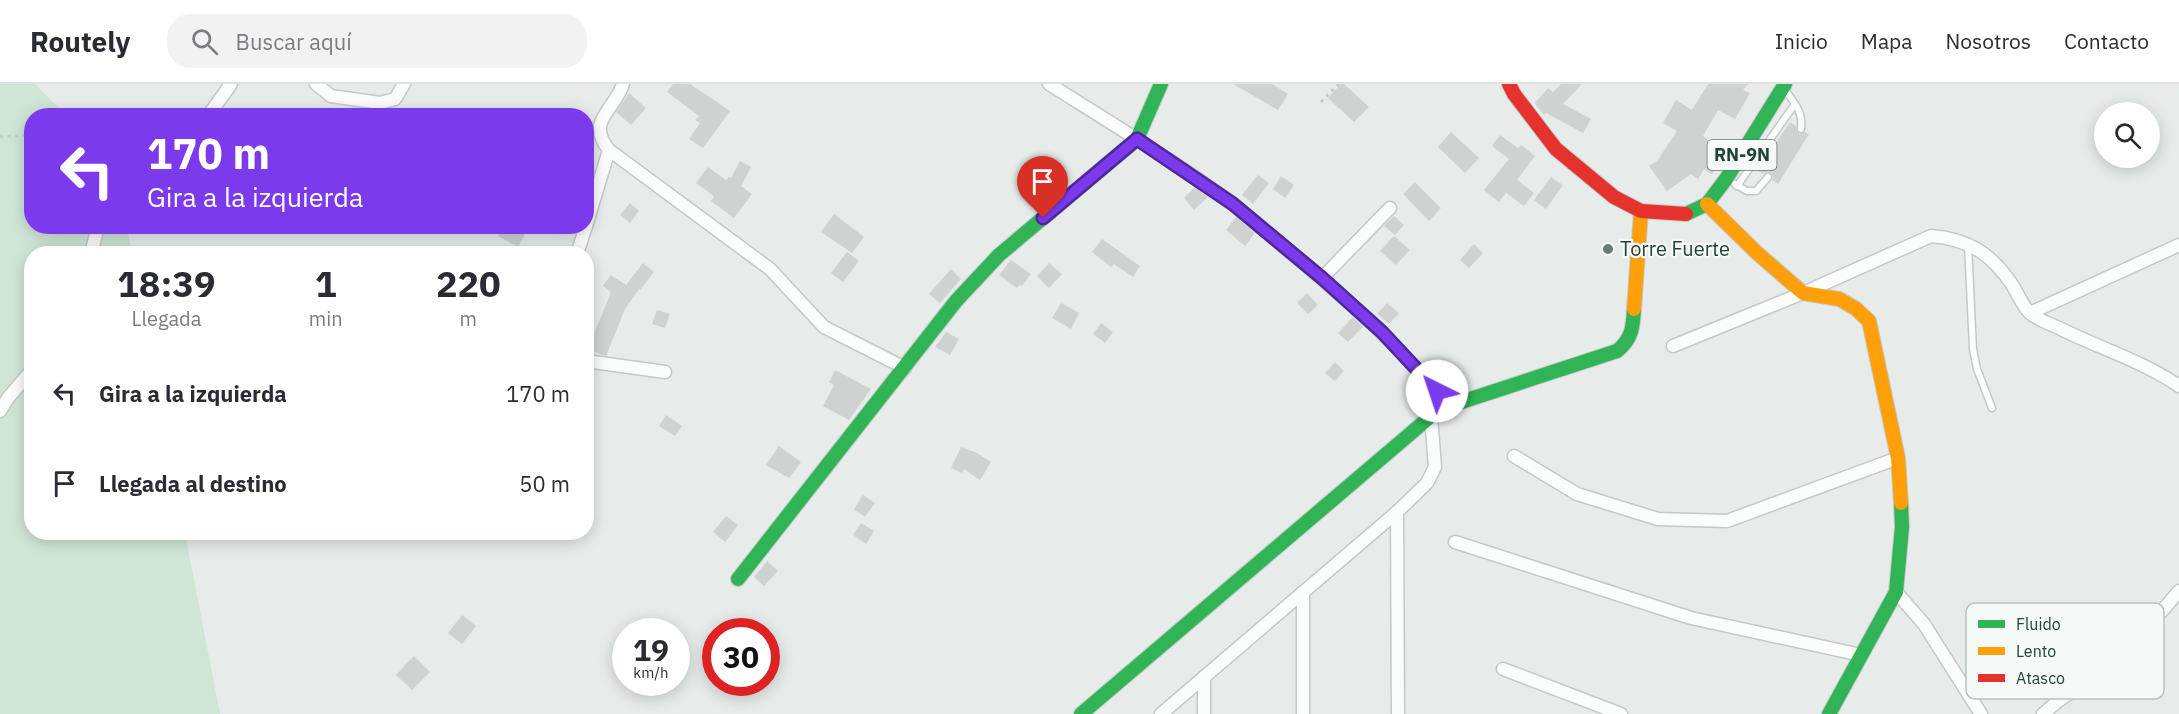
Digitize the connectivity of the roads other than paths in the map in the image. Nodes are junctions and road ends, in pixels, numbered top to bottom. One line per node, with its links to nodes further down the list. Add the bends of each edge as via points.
1 (231, 84): 10 (street)
2 (316, 84): 3 (street, via 331,96 380,103 394,99)
3 (404, 84)
4 (623, 84): 13 (street, via 599,128 600,139)
5 (1049, 84): 12 (street)
6 (1161, 84): 12 (street)
7 (1509, 84): 19 (street, RN-9N, via 1556,149 1614,197)
8 (1784, 86): 9 (lane); 15 (street, RN-9N)
9 (1795, 104): 11 (lane, via 1802,118); 15 (lane)
10 (214, 108)
11 (1801, 129)
12 (1137, 139): 22 (street, via 1233,204); 27 (street, via 999,255 956,301)
13 (609, 150): 16 (street); 27 (street, via 770,269 824,327)
14 (1768, 177): 15 (lane, via 1756,191 1747,191)
15 (1732, 182): 17 (street, RN-9N)
16 (594, 200)
17 (1707, 204): 19 (street, RN-9N, via 1686,214); 23 (street)
18 (1390, 208): 22 (street)
19 (1641, 212): 32 (street, via 1633,330 1626,344 1617,351)
20 (1968, 243): 23 (street, via 1931,236); 24 (street, via 1984,252 2008,278); 33 (lane, via 1972,349)
21 (2179, 245): 24 (street)
22 (1322, 278): 32 (street, via 1382,332)
23 (1803, 292): 25 (street); 37 (street, via 1839,299 1869,321)
24 (2030, 313): 30 (street, via 2158,372)
25 (1673, 346)
26 (594, 362): 28 (street)
27 (905, 368): 40 (street)
28 (665, 372)
29 (24, 377): 31 (street)
30 (2179, 386)
31 (4, 395): 34 (street)
32 (1449, 406): 35 (street)
33 (1992, 408)
34 (0, 411)
35 (1431, 416): 38 (street, via 1435,467 1427,483); 51 (street)
36 (1514, 456): 37 (street, via 1577,494 1658,519 1726,521)
37 (1898, 458): 43 (street, via 1902,527)
38 (1397, 512): 42 (street); 55 (street)
39 (1455, 542): 45 (street, via 1691,618)
40 (738, 579)
41 (2179, 591): 44 (street)
42 (1303, 592): 47 (street); 54 (street)
43 (1896, 592): 45 (street); 48 (street, via 1924,624)
44 (2164, 609)
45 (1861, 655): 57 (street)
46 (1503, 669): 56 (street)
47 (1204, 677): 52 (street); 53 (street)
48 (1966, 690)
49 (1972, 699): 58 (street)
50 (2061, 699): 59 (street)
51 (1082, 714)
52 (1161, 714)
53 (1204, 714)
54 (1303, 714)
55 (1398, 714)
56 (1621, 714)
57 (1829, 714)
58 (1981, 714)
59 (2043, 714)

